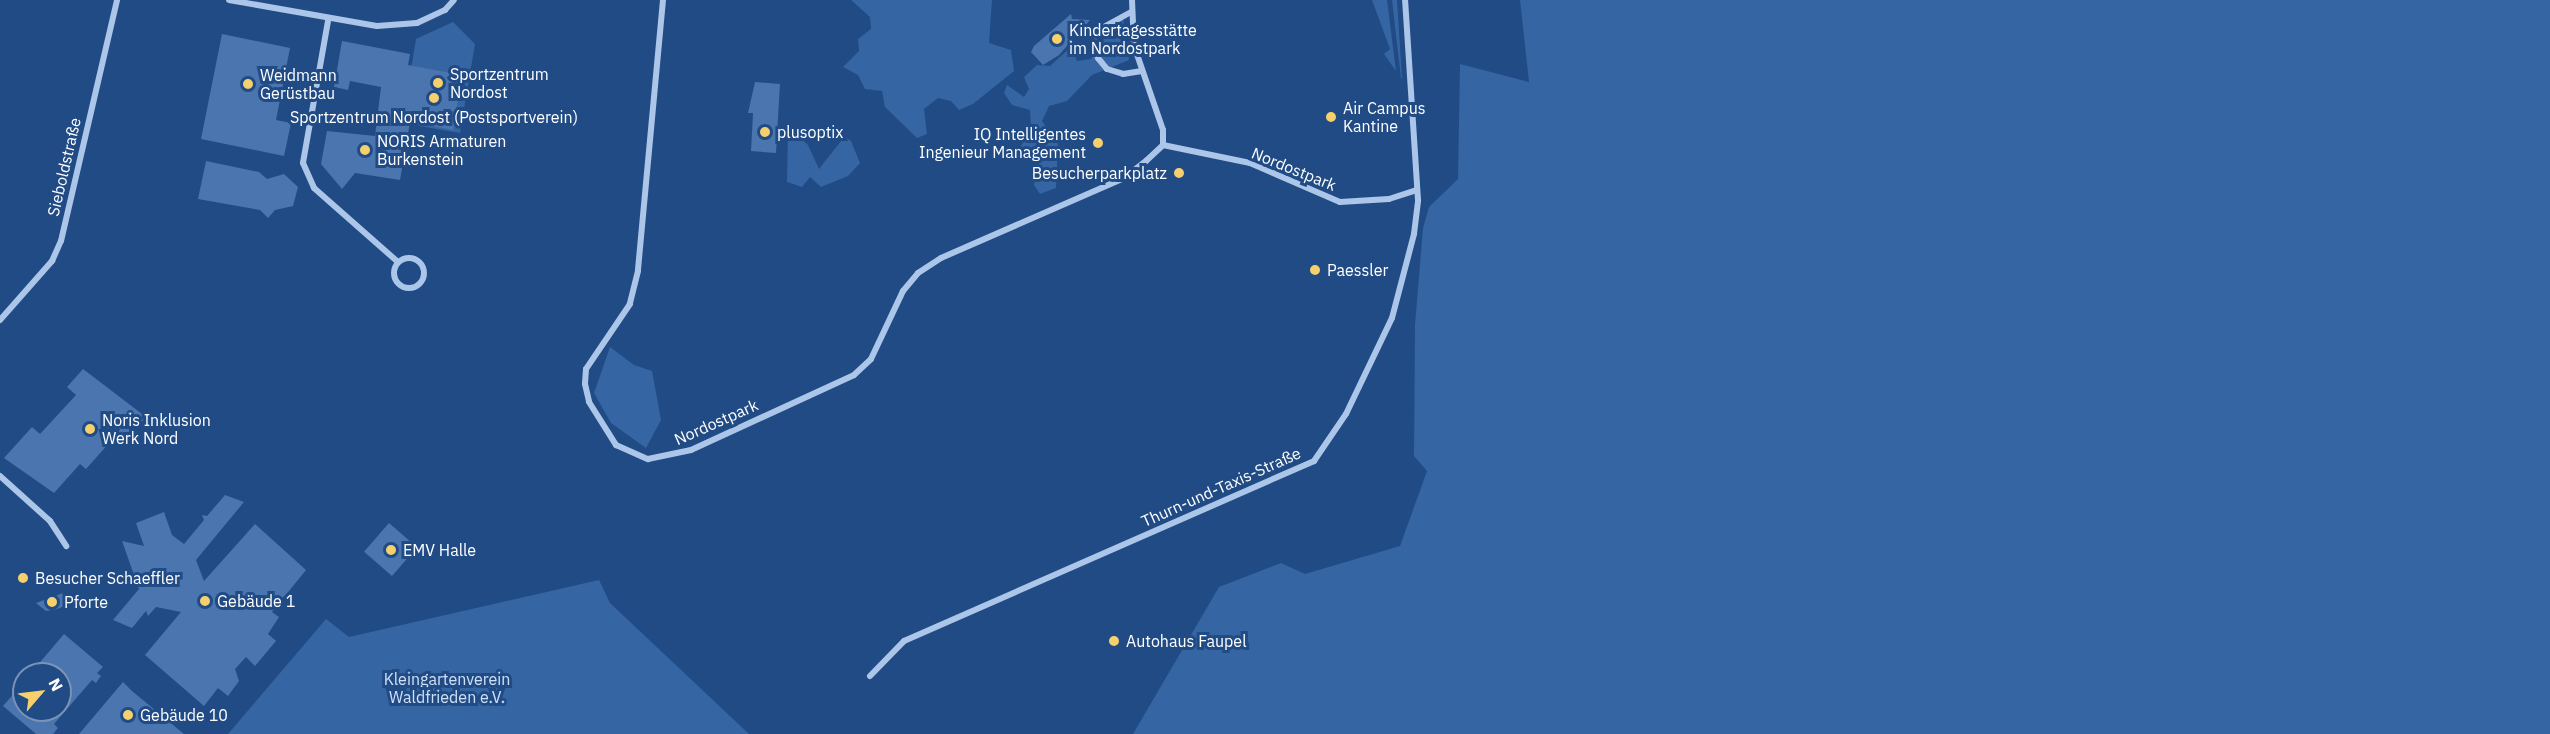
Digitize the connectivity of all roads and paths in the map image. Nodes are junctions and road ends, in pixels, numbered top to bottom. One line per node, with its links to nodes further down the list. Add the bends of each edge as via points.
1 (117, 0): 13 (street, Sieboldstraße, via 61,241 52,261)
2 (229, 0): 8 (street)
3 (454, 0): 8 (street, via 445,10 417,23 377,26)
4 (663, 0): 10 (street, Nordostpark, via 638,271 630,304 586,369 585,384 600,425 615,445 637,455 667,458 691,450 854,375 871,358 903,291 918,273 941,258 1124,178)
5 (1132, 0): 7 (street)
6 (1405, 0): 11 (street, Thurn-und-Taxis-Straße)
7 (1131, 12): 9 (street); 9 (street, via 1100,29 1094,44 1107,69 1123,74)
8 (328, 21): 12 (street, via 303,163 314,188)
9 (1142, 72): 10 (street, via 1163,130)
10 (1163, 145): 11 (street, Nordostpark, via 1250,163 1340,202 1389,199)
11 (1416, 190): 16 (street, Thurn-und-Taxis-Straße, via 1414,234 1392,318 1346,414 1314,461 904,641)
12 (398, 262): 12 (street, via 394,273 398,284 410,288 420,284 424,276 421,263 412,258)
13 (0, 321)
14 (0, 476): 15 (street, via 50,521)
15 (66, 546)
16 (870, 676)

